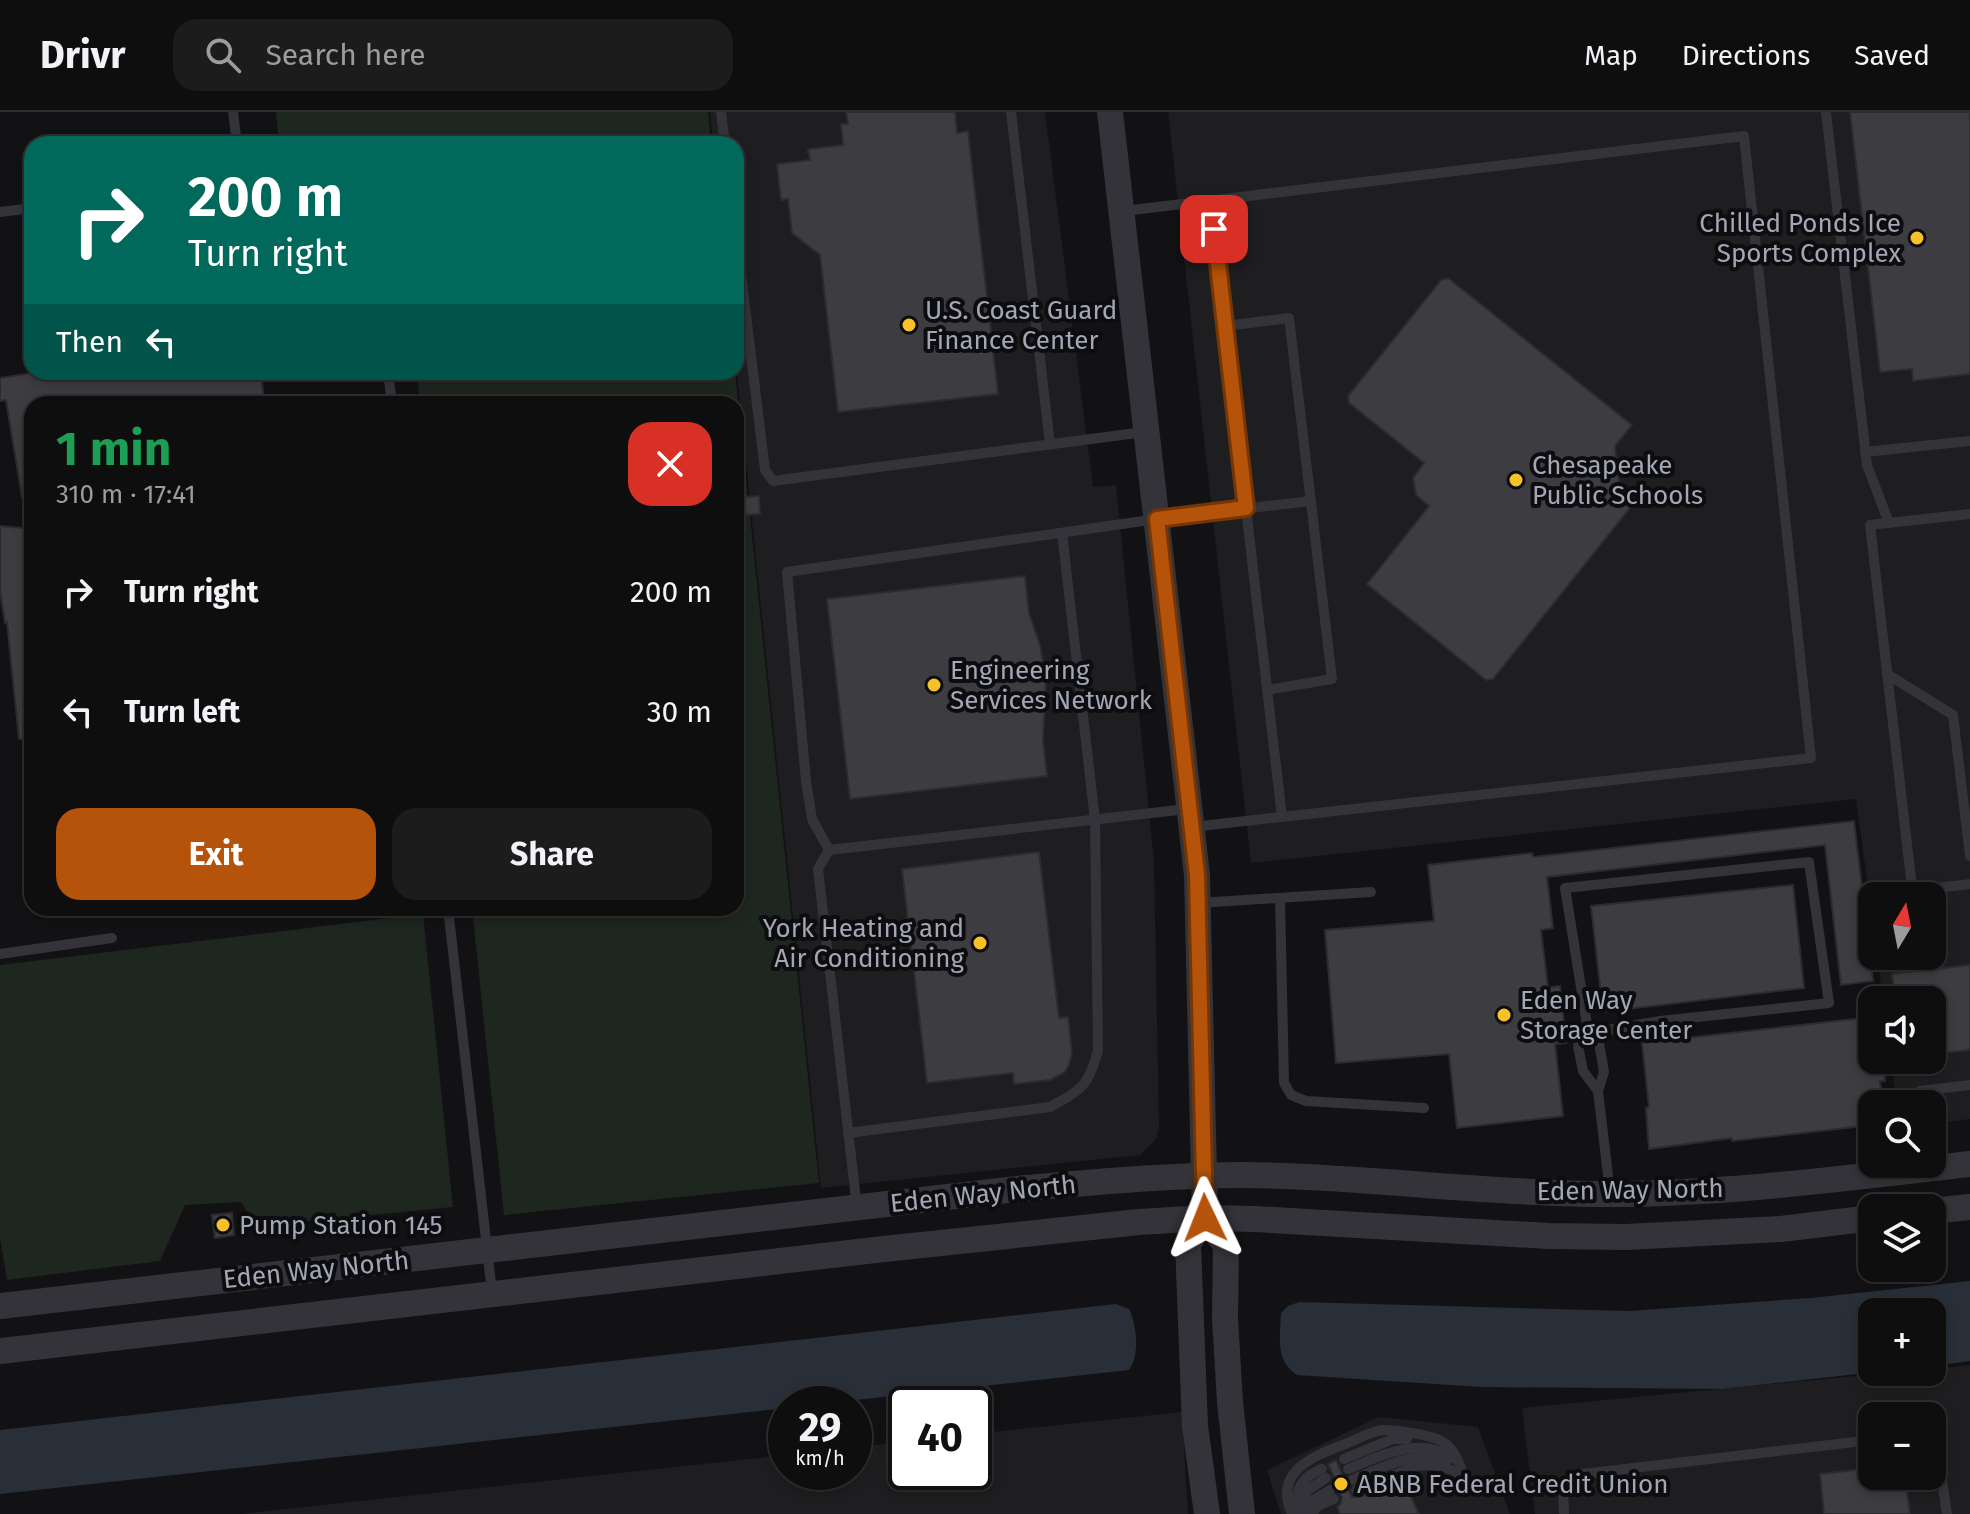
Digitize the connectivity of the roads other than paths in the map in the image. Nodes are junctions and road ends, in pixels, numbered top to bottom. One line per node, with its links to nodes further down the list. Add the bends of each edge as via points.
1 (233, 112): 6 (lane)
2 (721, 112): 7 (lane)
3 (1011, 112): 16 (lane)
4 (1110, 112): 10 (street)
5 (1826, 112): 17 (lane)
6 (236, 136)
7 (724, 136)
8 (1210, 200): 10 (lane); 13 (lane); 26 (lane, via 1744,136 1811,758)
9 (24, 209): 11 (lane)
10 (1122, 211): 14 (street)
11 (0, 212)
12 (744, 298): 16 (lane, via 765,470 773,481)
13 (1225, 326): 18 (lane, via 1289,318); 19 (lane)
14 (1147, 431): 16 (lane); 21 (street)
15 (1970, 441): 17 (lane)
16 (1050, 444)
17 (1865, 452): 22 (lane)
18 (1311, 501): 19 (lane); 25 (lane, via 1332,679)
19 (1246, 508): 21 (lane); 25 (lane)
20 (1970, 514): 22 (lane)
21 (1157, 519): 23 (lane); 27 (street)
22 (1889, 523): 24 (lane, via 1870,525)
23 (1062, 533): 28 (lane); 29 (lane, via 787,572 806,781 812,819)
24 (1887, 674): 30 (lane, via 1953,715); 31 (lane)
25 (1267, 690): 26 (lane)
26 (1282, 817): 27 (lane)
27 (1190, 818): 28 (lane); 36 (street)
28 (1095, 820): 29 (lane); 45 (lane, via 1098,1050 1092,1075 1050,1107)
29 (829, 850): 45 (lane, via 818,869)
30 (1970, 856)
31 (1912, 882)
32 (1970, 884): 33 (lane)
33 (1946, 888)
34 (1371, 892): 35 (lane)
35 (1280, 898): 36 (lane); 44 (lane, via 1284,1083 1291,1095 1306,1101)
36 (1197, 903): 49 (street)
37 (449, 916): 56 (lane)
38 (112, 938): 39 (lane)
39 (0, 954)
40 (1589, 1037): 40 (lane, via 1660,1021 1829,1003 1809,862 1565,888); 43 (lane, via 1599,1043 1604,1072); 43 (lane, via 1578,1046 1580,1060)
41 (1970, 1085): 42 (lane)
42 (1928, 1090)
43 (1598, 1091): 50 (lane)
44 (1424, 1108)
45 (848, 1133): 52 (lane)
46 (1970, 1164): 47 (street, Eden Way North)
47 (1946, 1166)
48 (1858, 1175): 50 (street, Eden Way North, via 1679,1193)
49 (1203, 1176): 50 (street, Eden Way North); 52 (street, Eden Way North, via 1026,1188); 54 (street)
50 (1610, 1194)
51 (1970, 1207): 53 (street)
52 (857, 1208): 56 (street, Eden Way North)
53 (1946, 1210)
54 (1205, 1218): 55 (street, Eden Way North, via 1626,1237 1749,1232); 57 (street, Eden Way North, via 1052,1230); 66 (street, via 1188,1244 1195,1426); 67 (street, via 1226,1245 1228,1379)
55 (1858, 1220)
56 (486, 1250): 57 (lane); 58 (street, Eden Way North)
57 (492, 1294): 59 (street, Eden Way North)
58 (0, 1306)
59 (0, 1351)
60 (1858, 1442): 71 (lane, via 1582,1474 1563,1486)
61 (1346, 1464): 62 (lane, via 1411,1447 1435,1450)
62 (1460, 1466): 64 (lane, via 1416,1466); 68 (lane, via 1439,1439 1378,1431 1305,1461 1288,1488)
63 (1324, 1473): 69 (lane, via 1303,1495)
64 (1354, 1485)
65 (1943, 1490): 72 (lane)
66 (1207, 1514)
67 (1242, 1514)
68 (1292, 1514)
69 (1300, 1514): 70 (lane, via 1310,1502 1332,1494)
70 (1312, 1514)
71 (1564, 1514)
72 (1947, 1514)

